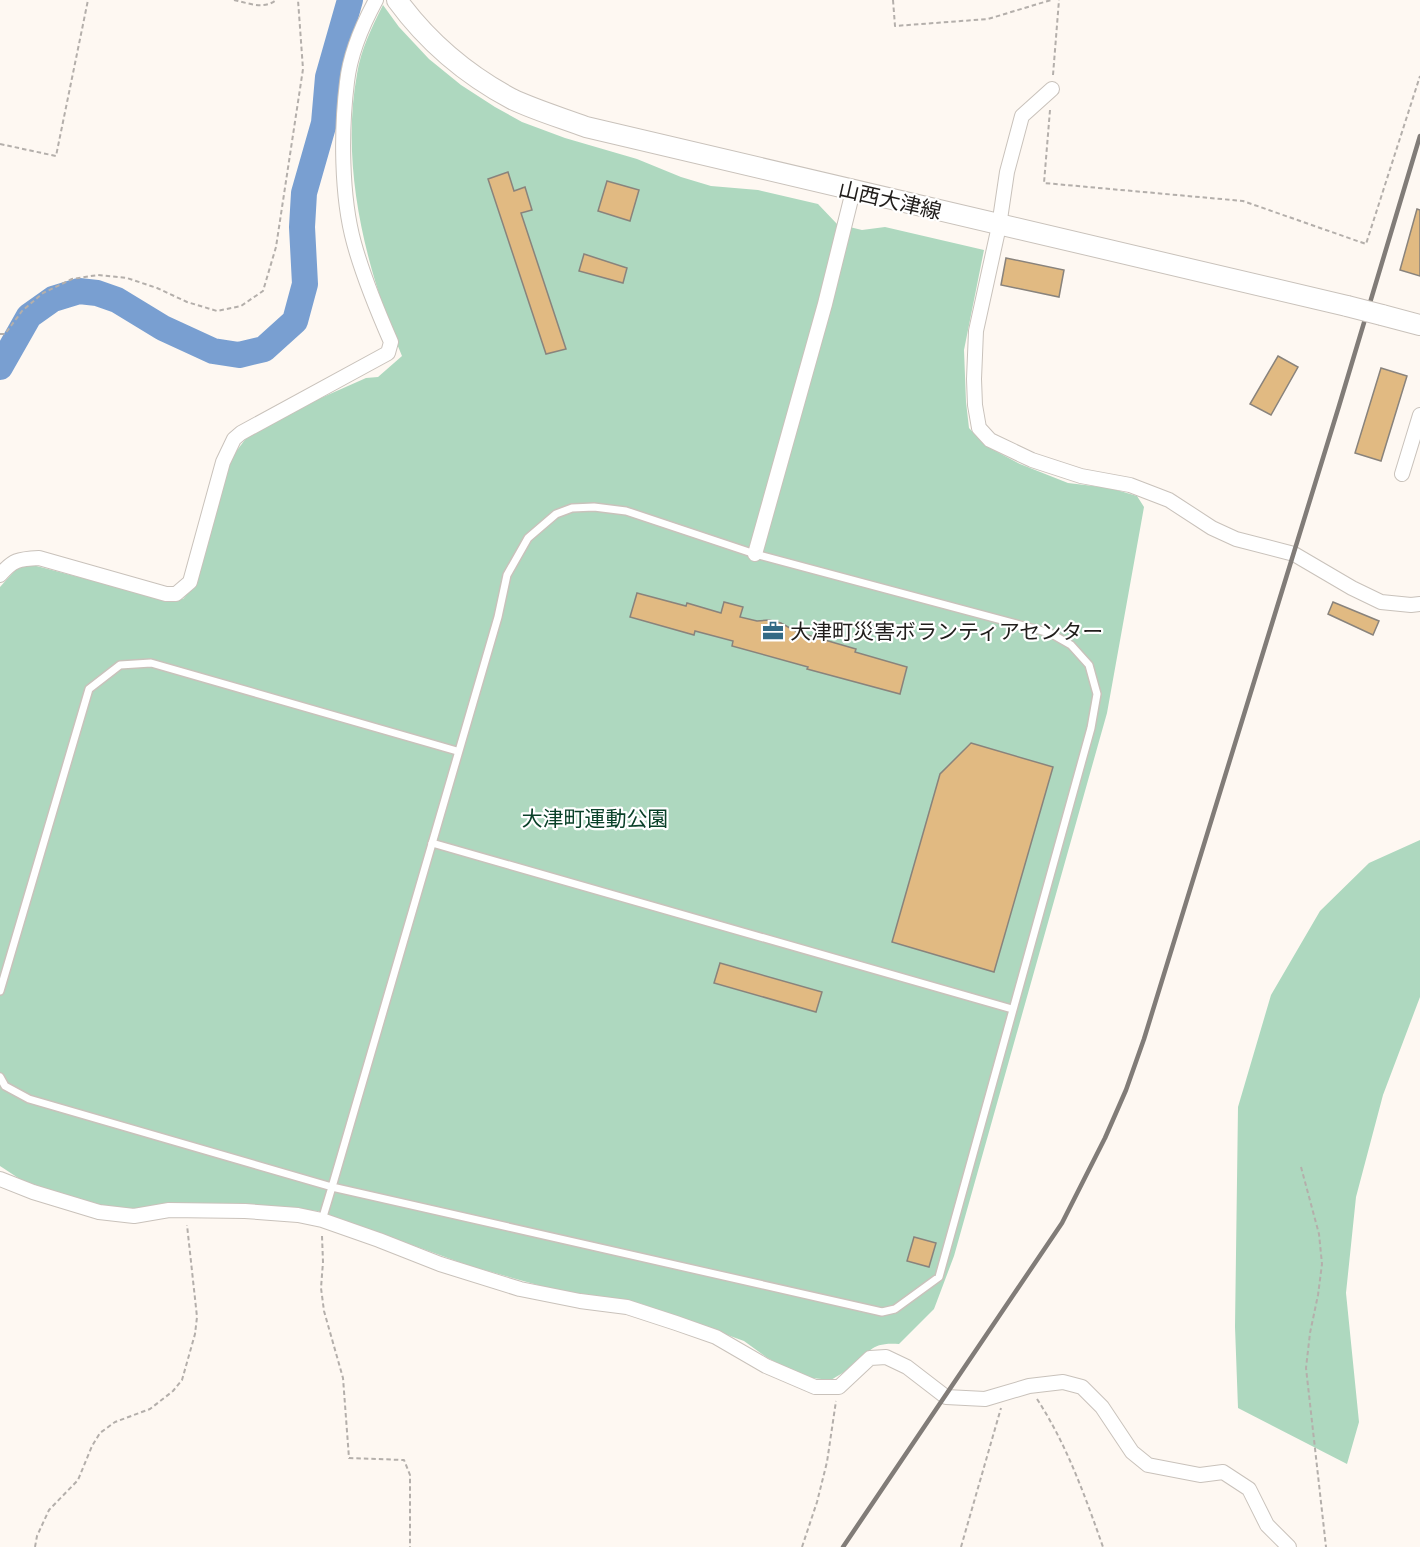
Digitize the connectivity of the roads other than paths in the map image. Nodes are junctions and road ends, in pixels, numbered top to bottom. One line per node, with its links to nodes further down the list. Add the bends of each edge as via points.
1 (376, 0): 10 (street, via 363,25 347,80 343,146 353,241 391,342 388,353 234,439 223,462 190,582 176,594 39,558 12,562)
2 (397, 0): 4 (main road, 山西大津線, via 433,41 469,73 514,99 586,127)
3 (1052, 89): 5 (street, via 1022,116 1007,172)
4 (853, 191): 5 (main road, 山西大津線); 9 (street)
5 (999, 226): 6 (main road, 山西大津線, bridge); 11 (street, via 979,309 974,352 979,428 990,440 1042,463 1081,476 1130,485 1169,500 1212,528 1236,539 1294,554 1381,602)
6 (1420, 325)
7 (1420, 415): 8 (street)
8 (1402, 474)
9 (755, 554): 12 (lane, via 626,511 594,507 572,508 556,514 528,538 507,575); 15 (lane, via 1050,633 1071,645 1089,665 1097,694 1091,728)
10 (0, 575)
11 (1420, 604)
12 (457, 752): 13 (lane); 14 (lane, via 151,663 120,665 88,689)
13 (432, 843): 15 (lane); 18 (lane)
14 (0, 991)
15 (1012, 1009): 18 (lane, via 939,1277 895,1309 882,1312)
16 (0, 1077): 18 (lane, via 5,1086 29,1099)
17 (0, 1179): 19 (street, via 99,1212 134,1215 185,1210 298,1215)
18 (332, 1187): 19 (lane)
19 (322, 1220): 20 (street, via 520,1289 627,1307 676,1323 716,1337 766,1366 815,1387 839,1387 870,1358 886,1357 908,1367 946,1397 985,1399 1029,1386 1063,1382 1082,1388 1102,1407 1132,1452 1148,1465 1200,1475 1223,1472 1249,1489 1267,1526)
20 (1289, 1547)

